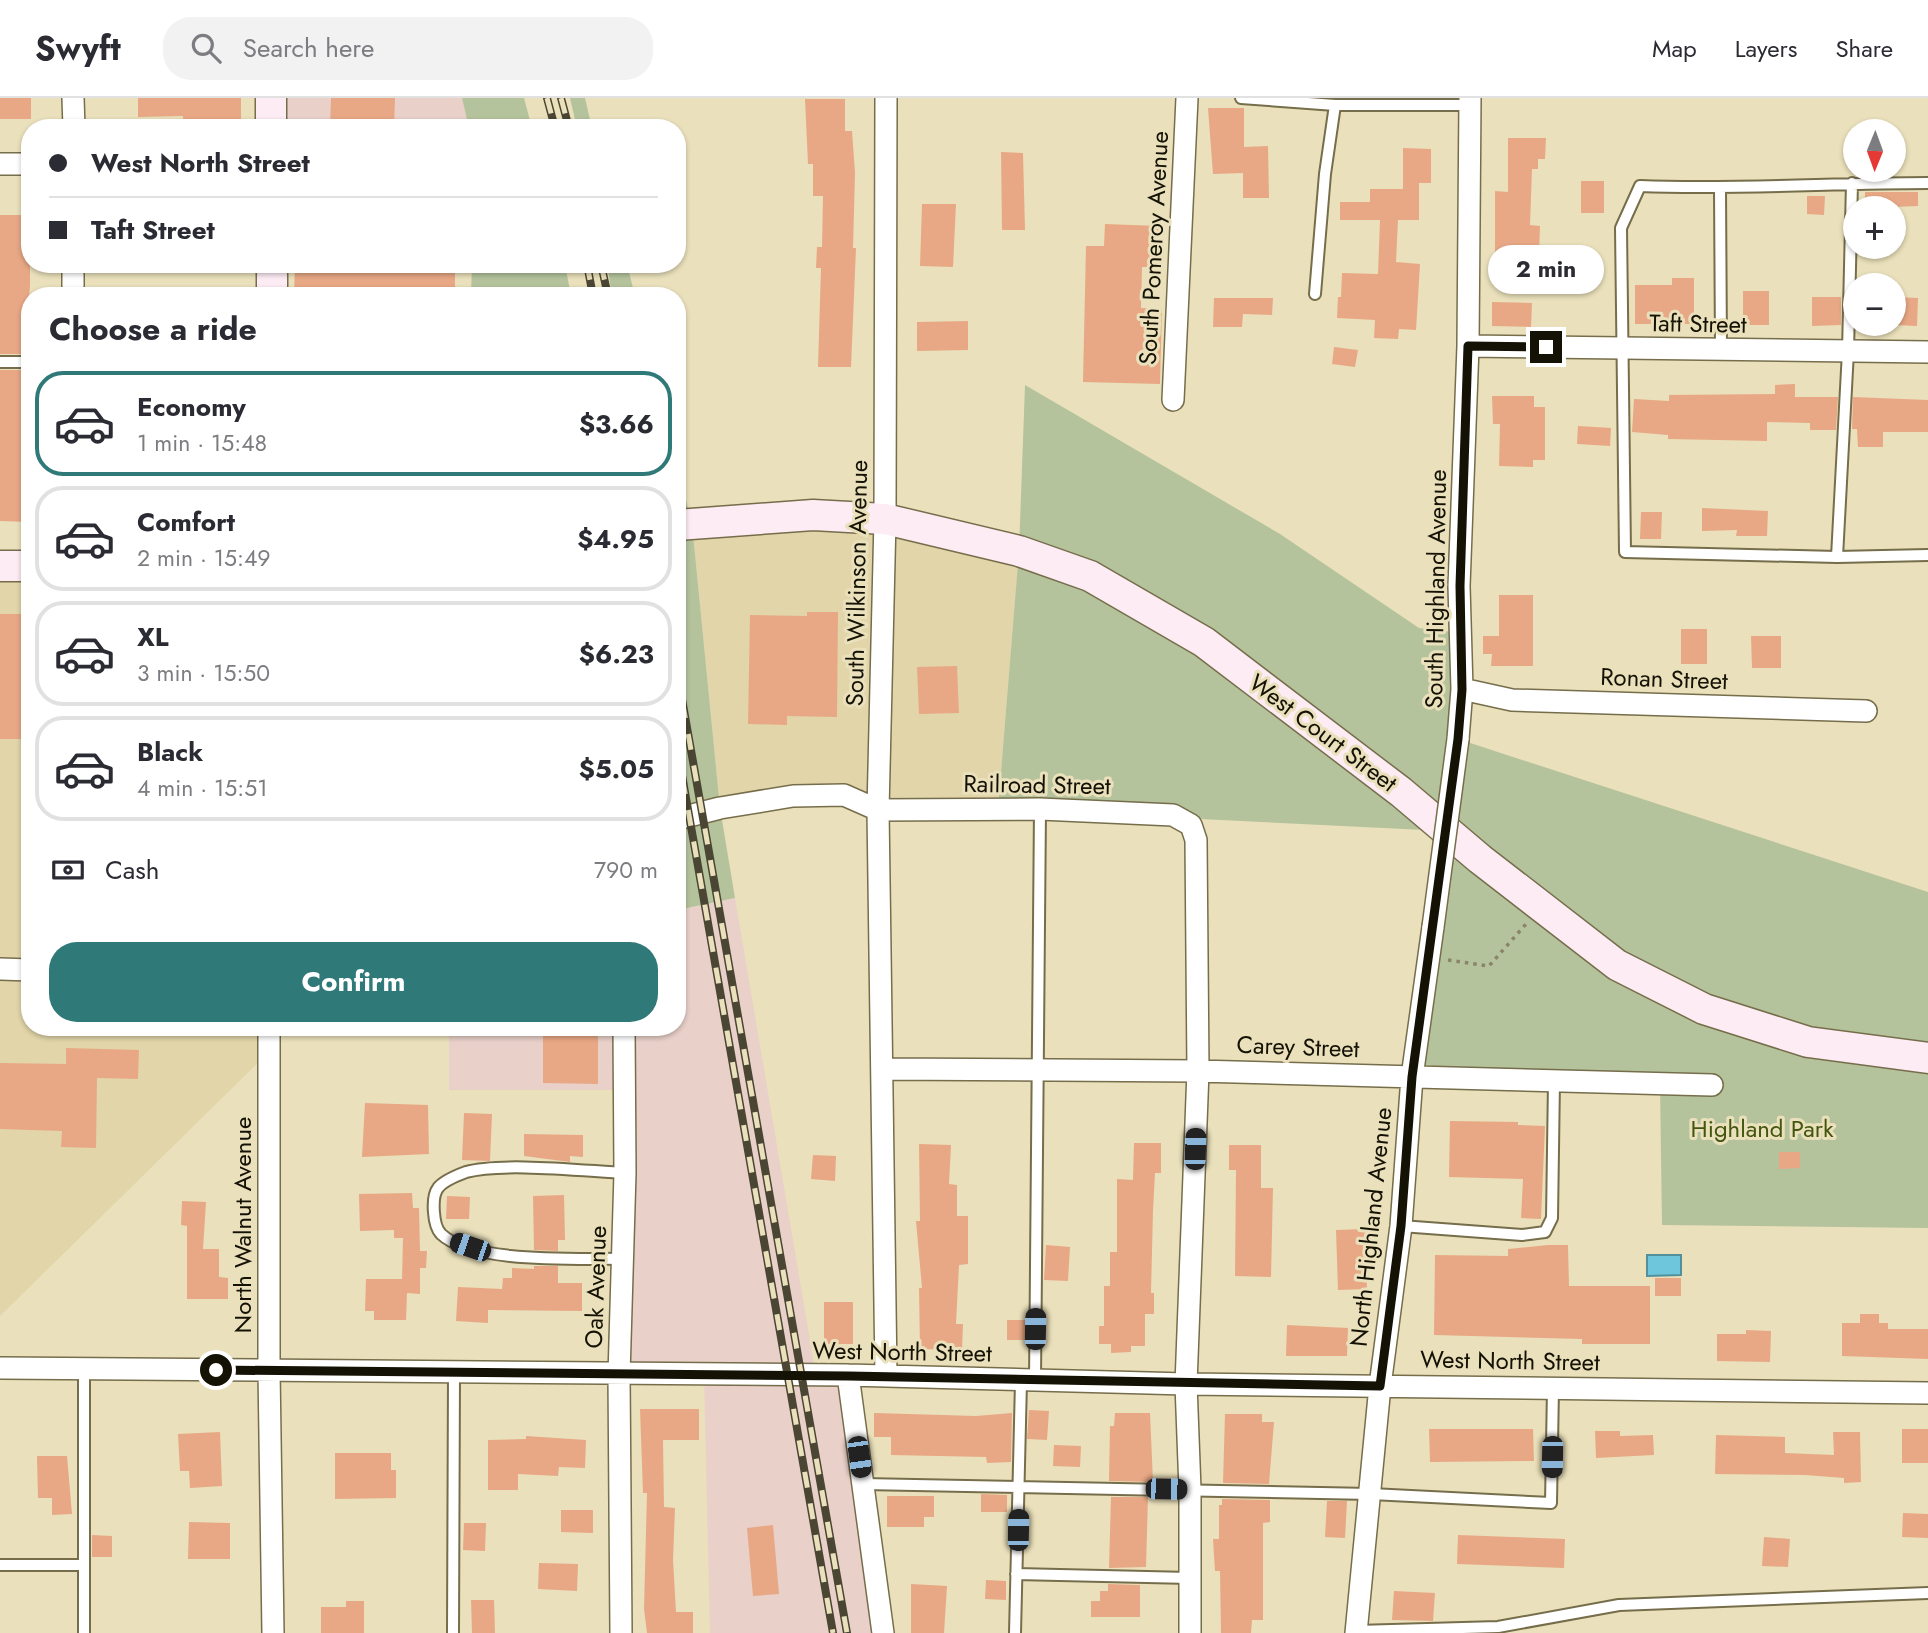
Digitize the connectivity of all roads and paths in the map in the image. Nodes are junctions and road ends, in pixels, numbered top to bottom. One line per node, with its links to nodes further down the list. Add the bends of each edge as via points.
1 (74, 98): 8 (street)
2 (271, 98): 9 (main road)
3 (886, 98): 24 (street, South Wilkinson Avenue)
4 (1187, 98): 23 (street, South Pomeroy Avenue, via 1178,128)
5 (1241, 98): 7 (lane)
6 (1470, 101): 7 (lane); 16 (street, South Highland Avenue)
7 (1335, 105): 15 (lane)
8 (74, 119)
9 (271, 119)
10 (0, 164): 11 (street)
11 (21, 164)
12 (1852, 183): 13 (lane); 14 (lane); 19 (lane)
13 (1928, 183)
14 (1720, 189): 17 (lane, via 1640,186 1621,228); 18 (lane)
15 (1315, 294)
16 (1468, 346): 17 (street, Taft Street); 30 (street, South Highland Avenue, via 1460,586)
17 (1624, 349): 18 (street, Taft Street); 27 (lane, via 1625,552)
18 (1721, 350): 19 (street, Taft Street)
19 (1848, 351): 20 (street, Taft Street); 27 (lane)
20 (1928, 352)
21 (0, 362): 22 (lane)
22 (21, 362)
23 (1173, 400)
24 (885, 519): 25 (main road, West Court Street, via 813,515); 33 (street, South Wilkinson Avenue); 35 (main road, West Court Street, via 1019,551 1090,576 1204,642)
25 (686, 524)
26 (1928, 555): 27 (lane)
27 (1837, 557)
28 (0, 566): 29 (main road)
29 (21, 566)
30 (1462, 690): 31 (street, Ronan Street, via 1512,701); 36 (street, South Highland Avenue, bridge)
31 (1866, 710)
32 (1040, 809): 33 (street, Railroad Street); 43 (lane); 44 (street, Railroad Street, via 1173,815 1191,825 1196,840)
33 (878, 810): 34 (street, via 844,794 793,796); 42 (street, South Wilkinson Avenue)
34 (686, 817)
35 (1541, 906): 36 (path, via 1489,966); 41 (main road, West Court Street, via 1617,965 1704,1009 1808,1042)
36 (1429, 958): 45 (street, South Highland Avenue)
37 (0, 969): 38 (street)
38 (21, 970)
39 (269, 1036): 53 (street, North Walnut Avenue)
40 (624, 1036): 48 (street, Oak Avenue)
41 (1928, 1058)
42 (882, 1069): 43 (street, Carey Street); 57 (street, South Wilkinson Avenue)
43 (1039, 1070): 44 (street, Carey Street); 58 (lane)
44 (1198, 1071): 45 (street, Carey Street); 59 (street)
45 (1412, 1077): 46 (street, Carey Street); 49 (street, North Highland Avenue)
46 (1554, 1081): 47 (street, Carey Street); 49 (lane, via 1552,1218 1545,1232 1522,1236)
47 (1712, 1085)
48 (625, 1172): 50 (street, Oak Avenue); 50 (lane, via 485,1168 448,1180 435,1198 436,1226 442,1234 484,1252)
49 (1401, 1226): 60 (street, North Highland Avenue)
50 (623, 1259): 55 (street, Oak Avenue)
51 (0, 1368): 52 (street, West North Street)
52 (84, 1368): 53 (street, West North Street); 68 (lane)
53 (269, 1371): 54 (street, West North Street); 74 (street, North Walnut Avenue)
54 (454, 1373): 55 (street, West North Street); 75 (lane)
55 (619, 1375): 56 (street, West North Street); 76 (street, Oak Avenue)
56 (848, 1376): 57 (street, West North Street); 63 (street)
57 (886, 1376): 58 (street, West North Street)
58 (1028, 1381): 59 (street, West North Street); 64 (lane)
59 (1186, 1384): 60 (street, West North Street); 65 (street)
60 (1380, 1386): 61 (street, West North Street); 66 (street, North Highland Avenue)
61 (1553, 1388): 62 (street, West North Street); 66 (lane, via 1551,1503)
62 (1928, 1393)
63 (863, 1484): 64 (lane); 77 (street)
64 (1019, 1487): 65 (lane); 69 (lane)
65 (1190, 1490): 66 (lane); 70 (street)
66 (1371, 1494): 72 (street, North Highland Avenue)
67 (0, 1565): 68 (lane)
68 (84, 1565): 73 (lane)
69 (1016, 1574): 70 (lane); 78 (lane)
70 (1190, 1578): 79 (street)
71 (1928, 1593): 72 (lane, via 1619,1605 1497,1627)
72 (1356, 1632)
73 (84, 1633)
74 (273, 1633)
75 (453, 1633)
76 (621, 1633)
77 (883, 1633)
78 (1015, 1633)
79 (1190, 1633)

